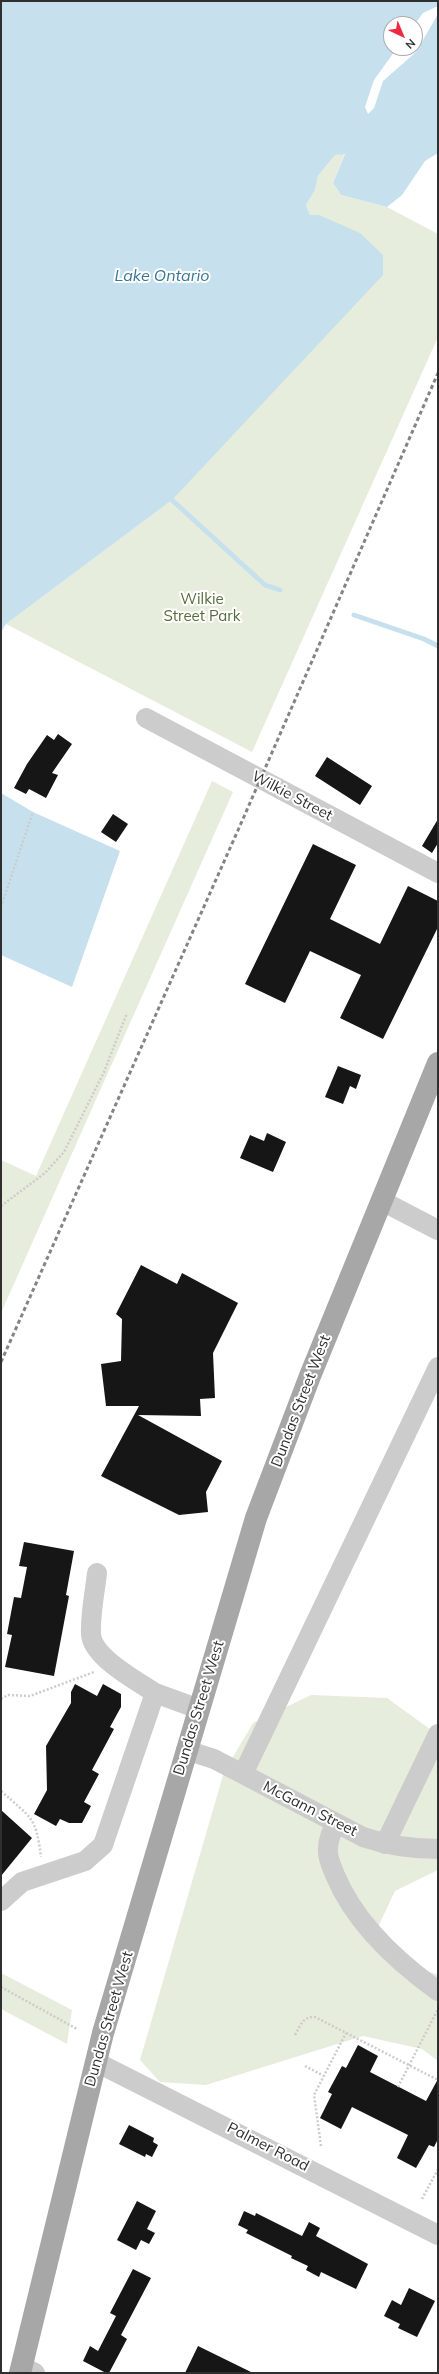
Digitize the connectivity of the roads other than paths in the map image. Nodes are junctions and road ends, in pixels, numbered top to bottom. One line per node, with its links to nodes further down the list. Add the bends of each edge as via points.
1 (146, 718): 2 (street, Wilkie Street)
2 (438, 873)
3 (438, 1063): 4 (main road, Dundas Street West)
4 (382, 1201): 5 (street); 9 (main road, Dundas Street West, via 310,1376 256,1518)
5 (438, 1230)
6 (438, 1367): 12 (street)
7 (97, 1572): 8 (street, via 91,1635 95,1648 112,1664)
8 (155, 1693): 9 (street); 16 (street, via 103,1845 85,1861 22,1882)
9 (199, 1709): 11 (main road, Dundas Street West)
10 (438, 1734): 14 (street)
11 (186, 1750): 12 (street, McGann Street); 18 (main road, Dundas Street West)
12 (243, 1774): 13 (street, McGann Street)
13 (336, 1823): 14 (street, McGann Street, via 363,1837); 17 (street, via 330,1836 328,1850 330,1863 340,1888 361,1919 386,1948 414,1974)
14 (385, 1844): 15 (street, McGann Street, via 410,1849)
15 (438, 1849)
16 (1, 1901)
17 (438, 1991)
18 (96, 2062): 19 (street, Palmer Road); 20 (main road, Dundas Street West)
19 (438, 2236)
20 (25, 2371)

